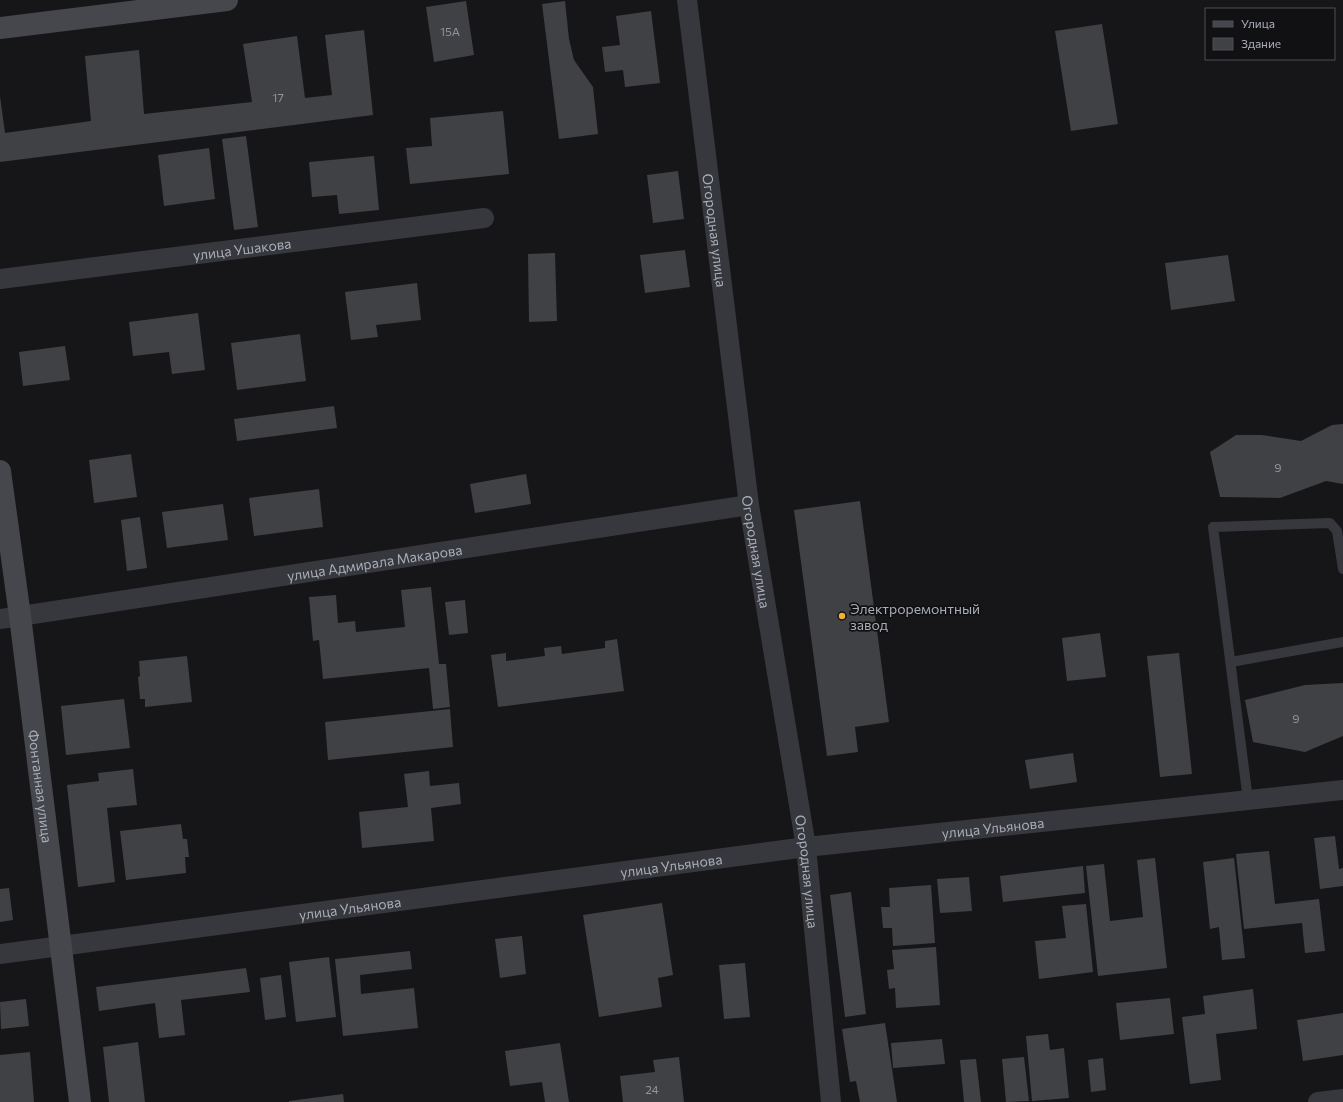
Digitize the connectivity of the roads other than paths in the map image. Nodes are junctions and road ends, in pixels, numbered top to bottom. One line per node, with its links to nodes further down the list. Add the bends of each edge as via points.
1 (227, 0): 3 (street)
2 (687, 0): 7 (street, Огородная улица)
3 (0, 28)
4 (484, 218): 5 (street, улица Ушакова)
5 (0, 279)
6 (0, 470): 9 (street, Фонтанная улица)
7 (749, 505): 9 (street, улица Адмирала Макарова); 14 (street, Огородная улица)
8 (1343, 569): 11 (lane, via 1337,531 1330,523 1213,527)
9 (10, 617): 15 (street, Фонтанная улица)
10 (1343, 642): 11 (lane)
11 (1231, 662): 13 (lane)
12 (1343, 790): 13 (street, улица Ульянова)
13 (1248, 800): 14 (street, улица Ульянова)
14 (806, 847): 15 (street, улица Ульянова); 19 (street, Огородная улица)
15 (61, 946): 16 (street, улица Ульянова); 18 (street, Фонтанная улица)
16 (0, 954)
17 (1343, 1099): 20 (street)
18 (80, 1102)
19 (831, 1102)
20 (1318, 1102)

